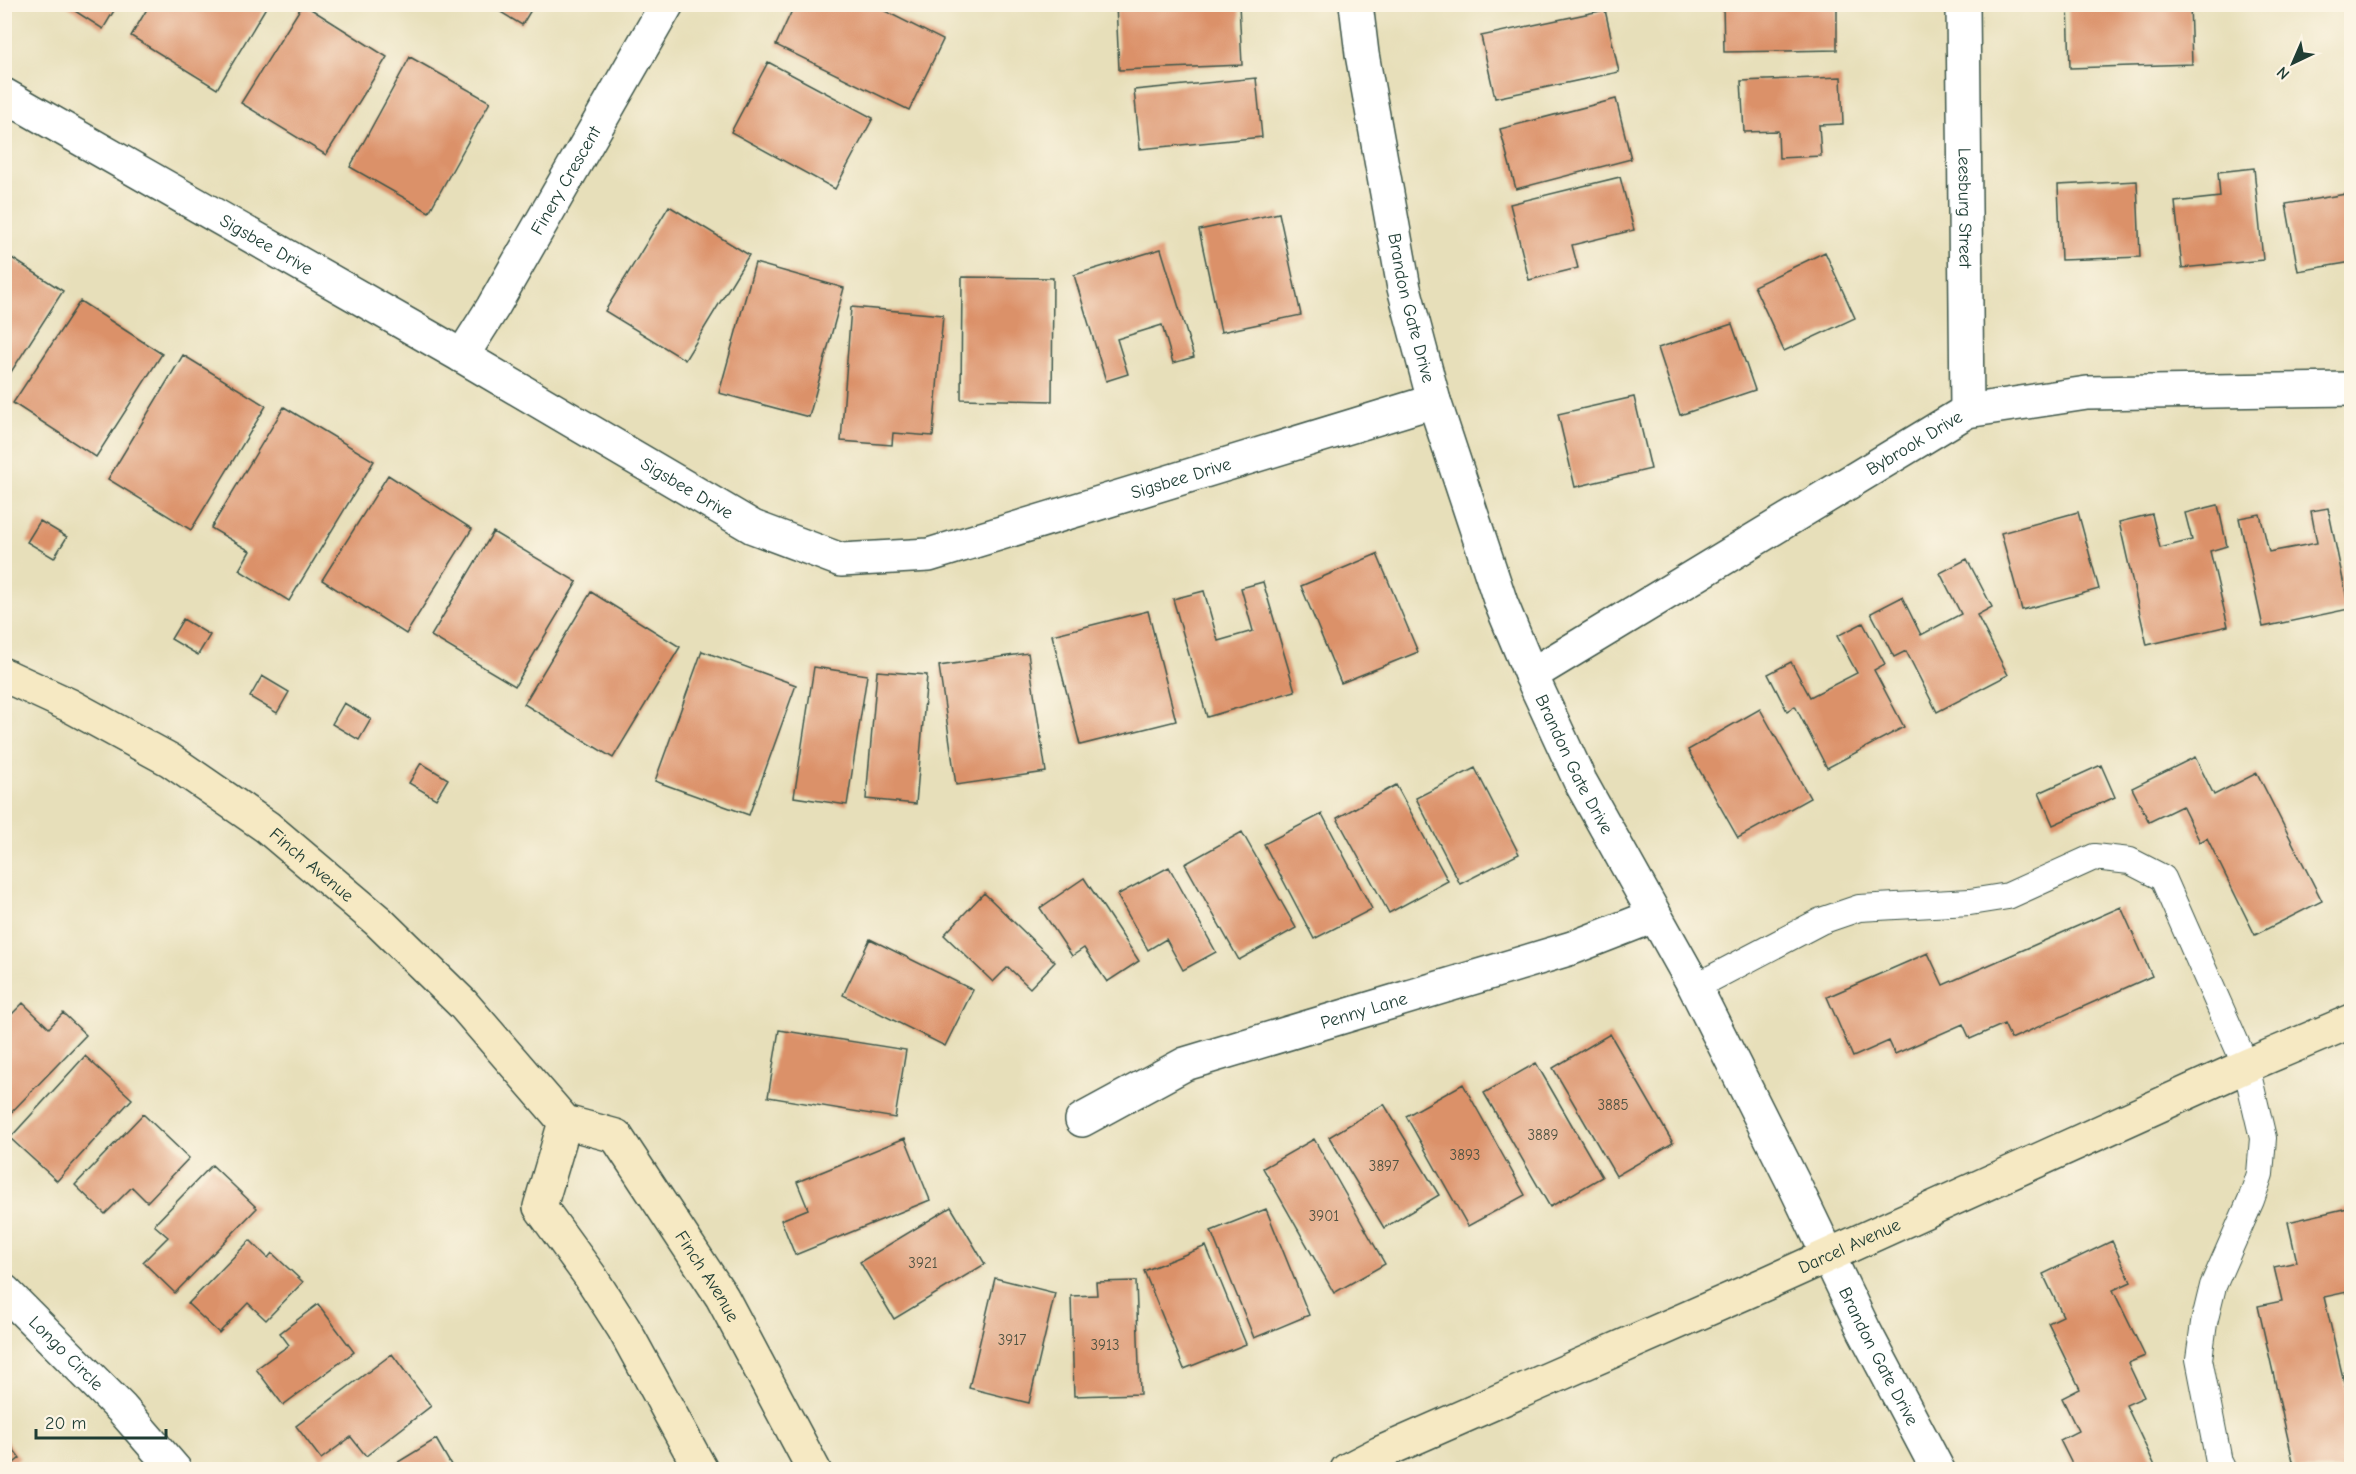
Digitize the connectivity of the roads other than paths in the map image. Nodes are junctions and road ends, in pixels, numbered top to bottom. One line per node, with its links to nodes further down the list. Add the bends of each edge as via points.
1 (667, 4): 5 (street, Finery Crescent)
2 (1356, 4): 7 (street, Brandon Gate Drive, via 1404,288)
3 (1963, 4): 8 (street, Leesburg Street)
4 (4, 95): 5 (street, Sigsbee Drive)
5 (462, 356): 7 (street, Sigsbee Drive, via 753,527 841,560 929,555)
6 (2352, 389): 8 (street, Bybrook Drive, via 2087,393)
7 (1434, 401): 10 (street, Brandon Gate Drive, via 1501,603)
8 (1967, 411): 10 (street, Bybrook Drive)
9 (4, 675): 16 (main road, Finch Avenue, via 170,760 310,861 463,1005)
10 (1531, 675): 11 (street, Brandon Gate Drive, via 1580,781)
11 (1654, 916): 12 (street, Brandon Gate Drive); 15 (street, Penny Lane, via 1572,948 1185,1064)
12 (1695, 987): 14 (lane, via 1821,921 1859,908 2008,896 2094,857 2130,861 2163,878); 17 (street, Brandon Gate Drive)
13 (2352, 1021): 14 (main road, Darcel Avenue)
14 (2246, 1066): 17 (main road, Darcel Avenue); 26 (lane, via 2263,1138 2260,1174 2213,1286 2199,1359)
15 (1082, 1120)
16 (565, 1122): 19 (main road, Finch Avenue, via 616,1136); 21 (main road, via 540,1207 624,1329)
17 (1828, 1255): 24 (main road, Darcel Avenue); 25 (street, Brandon Gate Drive)
18 (4, 1292): 20 (street, Longo Circle, via 122,1409)
19 (722, 1297): 22 (main road, Finch Avenue); 23 (main road, via 744,1308)
20 (175, 1470)
21 (700, 1470)
22 (814, 1470)
23 (833, 1470)
24 (1347, 1470)
25 (1938, 1470)
26 (2223, 1470)

